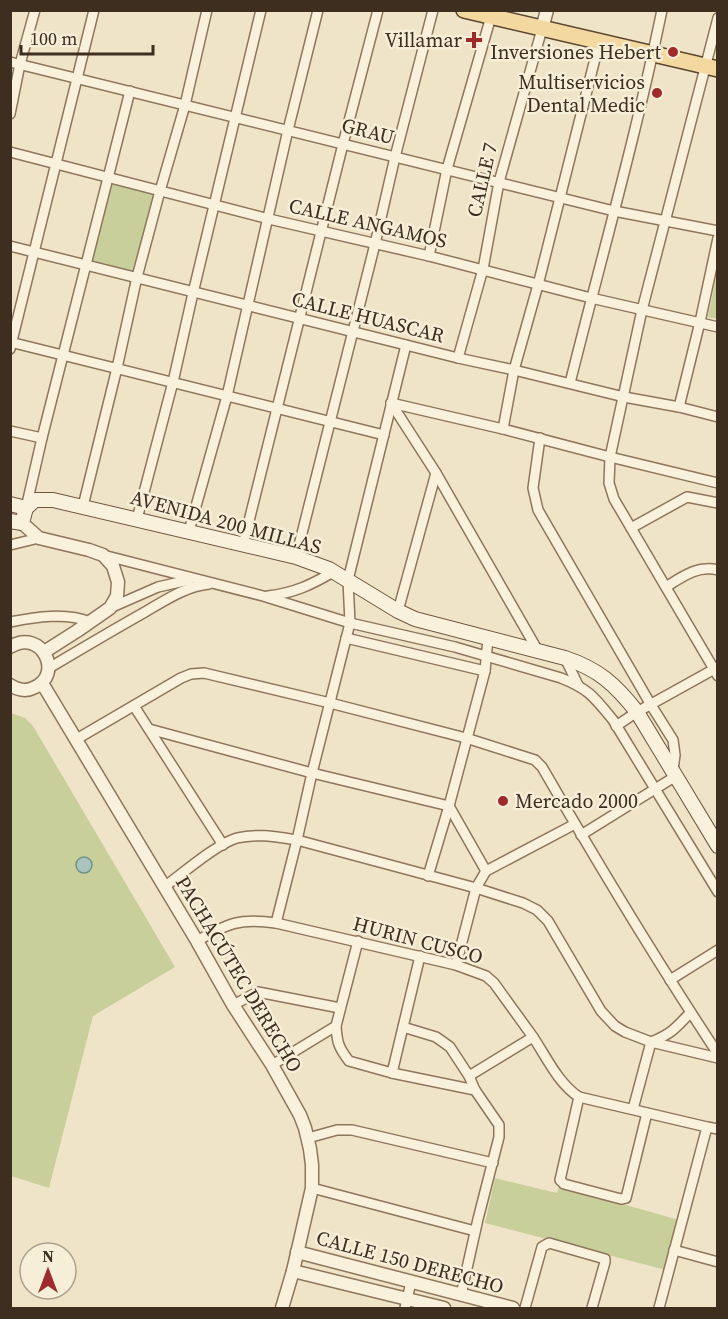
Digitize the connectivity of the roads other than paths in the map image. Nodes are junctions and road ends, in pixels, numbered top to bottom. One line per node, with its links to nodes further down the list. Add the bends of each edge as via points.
1 (35, 10): 16 (street)
2 (94, 10): 18 (street)
3 (207, 10): 20 (street)
4 (261, 10): 22 (street)
5 (318, 10): 23 (street)
6 (378, 10): 24 (street)
7 (433, 10): 26 (street)
8 (464, 10): 11 (main road)
9 (548, 10): 13 (street, CALLE 7)
10 (662, 10): 15 (street)
11 (492, 14): 13 (main road); 28 (street)
12 (717, 18): 17 (street)
13 (542, 29): 14 (main road); 30 (street, CALLE 7)
14 (599, 43): 15 (main road); 32 (street)
15 (653, 54): 17 (main road); 34 (street)
16 (15, 63): 18 (street, GRAU); 21 (street)
17 (712, 68): 36 (street)
18 (78, 78): 19 (street, GRAU); 27 (street)
19 (130, 91): 20 (street, GRAU); 29 (street)
20 (185, 105): 22 (street, GRAU); 31 (street)
21 (10, 114)
22 (236, 117): 23 (street, GRAU); 33 (street)
23 (288, 130): 24 (street, GRAU); 35 (street)
24 (343, 144): 26 (street, GRAU); 37 (street)
25 (10, 152): 27 (street, CALLE ANGAMOS)
26 (395, 157): 28 (street, GRAU); 40 (street)
27 (57, 164): 29 (street, CALLE ANGAMOS); 42 (street)
28 (447, 170): 30 (street, GRAU); 43 (street)
29 (108, 178): 31 (street, CALLE ANGAMOS); 44 (street)
30 (499, 182): 32 (street, GRAU); 45 (street, CALLE 7)
31 (160, 191): 33 (street, CALLE ANGAMOS); 46 (street)
32 (560, 198): 34 (street, GRAU); 47 (street)
33 (215, 205): 35 (street, CALLE ANGAMOS); 48 (street)
34 (614, 211): 36 (street, GRAU); 49 (street)
35 (268, 219): 37 (street, CALLE ANGAMOS); 50 (street)
36 (665, 220): 38 (street, GRAU); 51 (street)
37 (322, 231): 40 (street, CALLE ANGAMOS); 52 (street)
38 (717, 231)
39 (717, 238): 53 (street)
40 (375, 244): 43 (street, CALLE ANGAMOS); 55 (street)
41 (10, 246): 42 (street, CALLE HUASCAR)
42 (35, 252): 44 (street, CALLE HUASCAR); 56 (street)
43 (429, 256): 45 (street, CALLE ANGAMOS)
44 (86, 265): 46 (street, CALLE HUASCAR); 58 (street)
45 (483, 269): 47 (street, CALLE ANGAMOS); 59 (street, CALLE 7)
46 (137, 278): 48 (street, CALLE HUASCAR); 60 (street)
47 (538, 285): 49 (street, CALLE ANGAMOS); 61 (street)
48 (193, 293): 50 (street, CALLE HUASCAR); 62 (street)
49 (591, 298): 51 (street, CALLE ANGAMOS); 63 (street)
50 (247, 306): 52 (street, CALLE HUASCAR); 64 (street)
51 (642, 310): 53 (street, CALLE ANGAMOS); 65 (street)
52 (299, 319): 55 (street, CALLE HUASCAR); 68 (street)
53 (700, 322): 54 (street, CALLE ANGAMOS); 67 (street)
54 (717, 327)
55 (352, 331): 57 (street, CALLE HUASCAR); 70 (street)
56 (11, 344): 58 (street)
57 (405, 345): 59 (street, CALLE HUASCAR); 66 (street)
58 (63, 355): 60 (street); 74 (street)
59 (458, 358): 61 (street, CALLE HUASCAR)
60 (117, 368): 62 (street); 81 (street)
61 (514, 370): 63 (street, CALLE HUASCAR); 71 (street)
62 (173, 382): 64 (street); 83 (street)
63 (570, 383): 65 (street, CALLE HUASCAR)
64 (227, 396): 68 (street); 86 (street)
65 (624, 397): 67 (street, CALLE HUASCAR); 76 (street)
66 (391, 403): 71 (street); 73 (street); 77 (street)
67 (679, 407): 69 (street, CALLE HUASCAR)
68 (277, 408): 70 (street); 89 (street)
69 (717, 417)
70 (330, 422): 73 (street); 91 (street)
71 (502, 429): 75 (street)
72 (10, 430): 74 (street)
73 (384, 435): 95 (street)
74 (42, 438): 82 (street)
75 (540, 438): 76 (street); 118 (street, via 533,488 538,510)
76 (610, 457): 78 (street); 85 (street, via 609,483)
77 (436, 473): 100 (street); 107 (street)
78 (717, 483)
79 (717, 503): 85 (street, via 687,497)
80 (10, 504): 82 (main road, AVENIDA 200 MILLAS)
81 (82, 506): 82 (main road, AVENIDA 200 MILLAS, via 44,499 35,500); 83 (main road, AVENIDA 200 MILLAS)
82 (26, 508): 84 (main road)
83 (137, 519): 86 (main road, AVENIDA 200 MILLAS)
84 (16, 522): 87 (street)
85 (631, 528): 97 (street)
86 (189, 531): 89 (main road, AVENIDA 200 MILLAS)
87 (39, 538): 88 (street); 90 (street)
88 (10, 545)
89 (243, 545): 91 (main road, AVENIDA 200 MILLAS)
90 (103, 555): 94 (street); 99 (street, via 117,574 117,596)
91 (296, 557): 93 (main road, AVENIDA 200 MILLAS)
92 (717, 570): 97 (street, via 699,569)
93 (333, 572): 95 (main road, AVENIDA 200 MILLAS); 98 (street, via 285,594)
94 (195, 579): 96 (street); 99 (street, via 158,587)
95 (348, 580): 100 (main road, AVENIDA 200 MILLAS); 103 (street)
96 (214, 584): 98 (street); 111 (street, via 202,585 164,602)
97 (666, 587): 113 (street)
98 (263, 596): 103 (street)
99 (110, 608): 102 (street)
100 (398, 611): 105 (main road, AVENIDA 200 MILLAS)
101 (10, 622): 102 (street, via 38,617 80,618)
102 (90, 622): 108 (street)
103 (350, 623): 104 (street); 109 (street)
104 (346, 638): 112 (street); 117 (street)
105 (488, 638): 107 (main road, AVENIDA 200 MILLAS); 109 (street)
106 (10, 647): 108 (street, via 27,643)
107 (538, 651): 110 (main road, AVENIDA 200 MILLAS)
108 (44, 652): 111 (street)
109 (487, 657): 112 (street); 115 (street)
110 (565, 658): 115 (street); 120 (main road, AVENIDA 200 MILLAS, via 604,677)
111 (49, 668): 114 (street)
112 (485, 671): 123 (street)
113 (716, 671): 118 (street)
114 (42, 683): 116 (street, via 30,690); 124 (street, PACHACÚTEC DERECHO)
115 (578, 684): 121 (street, via 593,696)
116 (10, 685)
117 (330, 703): 119 (street, via 191,674); 123 (street); 125 (street)
118 (651, 705): 120 (street); 126 (street, via 673,740)
119 (134, 706): 122 (street); 124 (street)
120 (637, 712): 121 (street); 126 (main road, AVENIDA 200 MILLAS)
121 (616, 726): 127 (street)
122 (149, 729): 125 (street); 132 (street)
123 (466, 738): 128 (street); 129 (street, via 535,760)
124 (75, 740): 136 (street, PACHACÚTEC DERECHO)
125 (312, 772): 128 (street); 131 (street)
126 (674, 773): 127 (street); 133 (main road, AVENIDA 200 MILLAS)
127 (655, 789): 130 (street); 138 (street)
128 (449, 806): 134 (street); 135 (street)
129 (575, 824): 130 (street); 134 (street)
130 (581, 835): 145 (street)
131 (297, 840): 132 (street, via 252,836); 135 (street); 139 (street)
132 (223, 844): 136 (street)
133 (717, 846)
134 (486, 872): 137 (street)
135 (428, 876): 137 (street)
136 (165, 887): 140 (street, PACHACÚTEC DERECHO)
137 (476, 888): 144 (street); 152 (street, via 537,910 548,921 601,1011 625,1032)
138 (717, 892)
139 (276, 923): 140 (street, HURIN CUSCO, via 241,921); 141 (street, HURIN CUSCO)
140 (197, 941): 146 (street, PACHACÚTEC DERECHO)
141 (358, 941): 143 (street, HURIN CUSCO); 147 (street)
142 (717, 950): 145 (street)
143 (420, 956): 144 (street, HURIN CUSCO); 150 (street)
144 (456, 965): 151 (street, HURIN CUSCO, via 494,983)
145 (669, 980): 148 (street)
146 (233, 1005): 147 (street, via 258,992); 154 (street, PACHACÚTEC DERECHO)
147 (340, 1008): 149 (street)
148 (690, 1013): 152 (street, via 666,1036); 153 (street)
149 (336, 1026): 154 (street); 155 (street, via 339,1047 349,1061)
150 (403, 1028): 155 (street); 156 (street, via 436,1037 450,1047)
151 (532, 1037): 156 (street); 158 (street, HURIN CUSCO, via 562,1082)
152 (651, 1042): 153 (street); 159 (street)
153 (717, 1056)
154 (272, 1065): 163 (street, PACHACÚTEC DERECHO)
155 (392, 1073): 157 (street)
156 (469, 1076): 157 (street)
157 (476, 1090): 164 (street, via 499,1125)
158 (579, 1096): 159 (street); 160 (street, via 560,1180 621,1199 626,1197)
159 (633, 1109): 160 (street)
160 (646, 1113): 161 (street)
161 (707, 1127): 162 (street); 167 (street)
162 (717, 1129)
163 (308, 1138): 164 (street, via 352,1130); 165 (street, PACHACÚTEC DERECHO)
164 (492, 1163): 166 (street)
165 (312, 1188): 166 (street); 168 (street, PACHACÚTEC DERECHO)
166 (475, 1231): 172 (street)
167 (674, 1250): 169 (street); 180 (street)
168 (297, 1252): 170 (street, PACHACÚTEC DERECHO); 171 (street, CALLE 150 DERECHO)
169 (717, 1263)
170 (292, 1271): 173 (street, CALLE 150 DERECHO); 175 (street, PACHACÚTEC DERECHO)
171 (411, 1282): 172 (street, CALLE 150 DERECHO); 173 (street)
172 (461, 1295): 174 (street, CALLE 150 DERECHO)
173 (406, 1304): 176 (street, CALLE 150 DERECHO)
174 (476, 1304): 177 (street, CALLE 150 DERECHO)
175 (282, 1308)
176 (444, 1308)
177 (513, 1308)
178 (525, 1308): 179 (street, via 542,1247 549,1243 605,1259)
179 (592, 1308)
180 (659, 1308)

